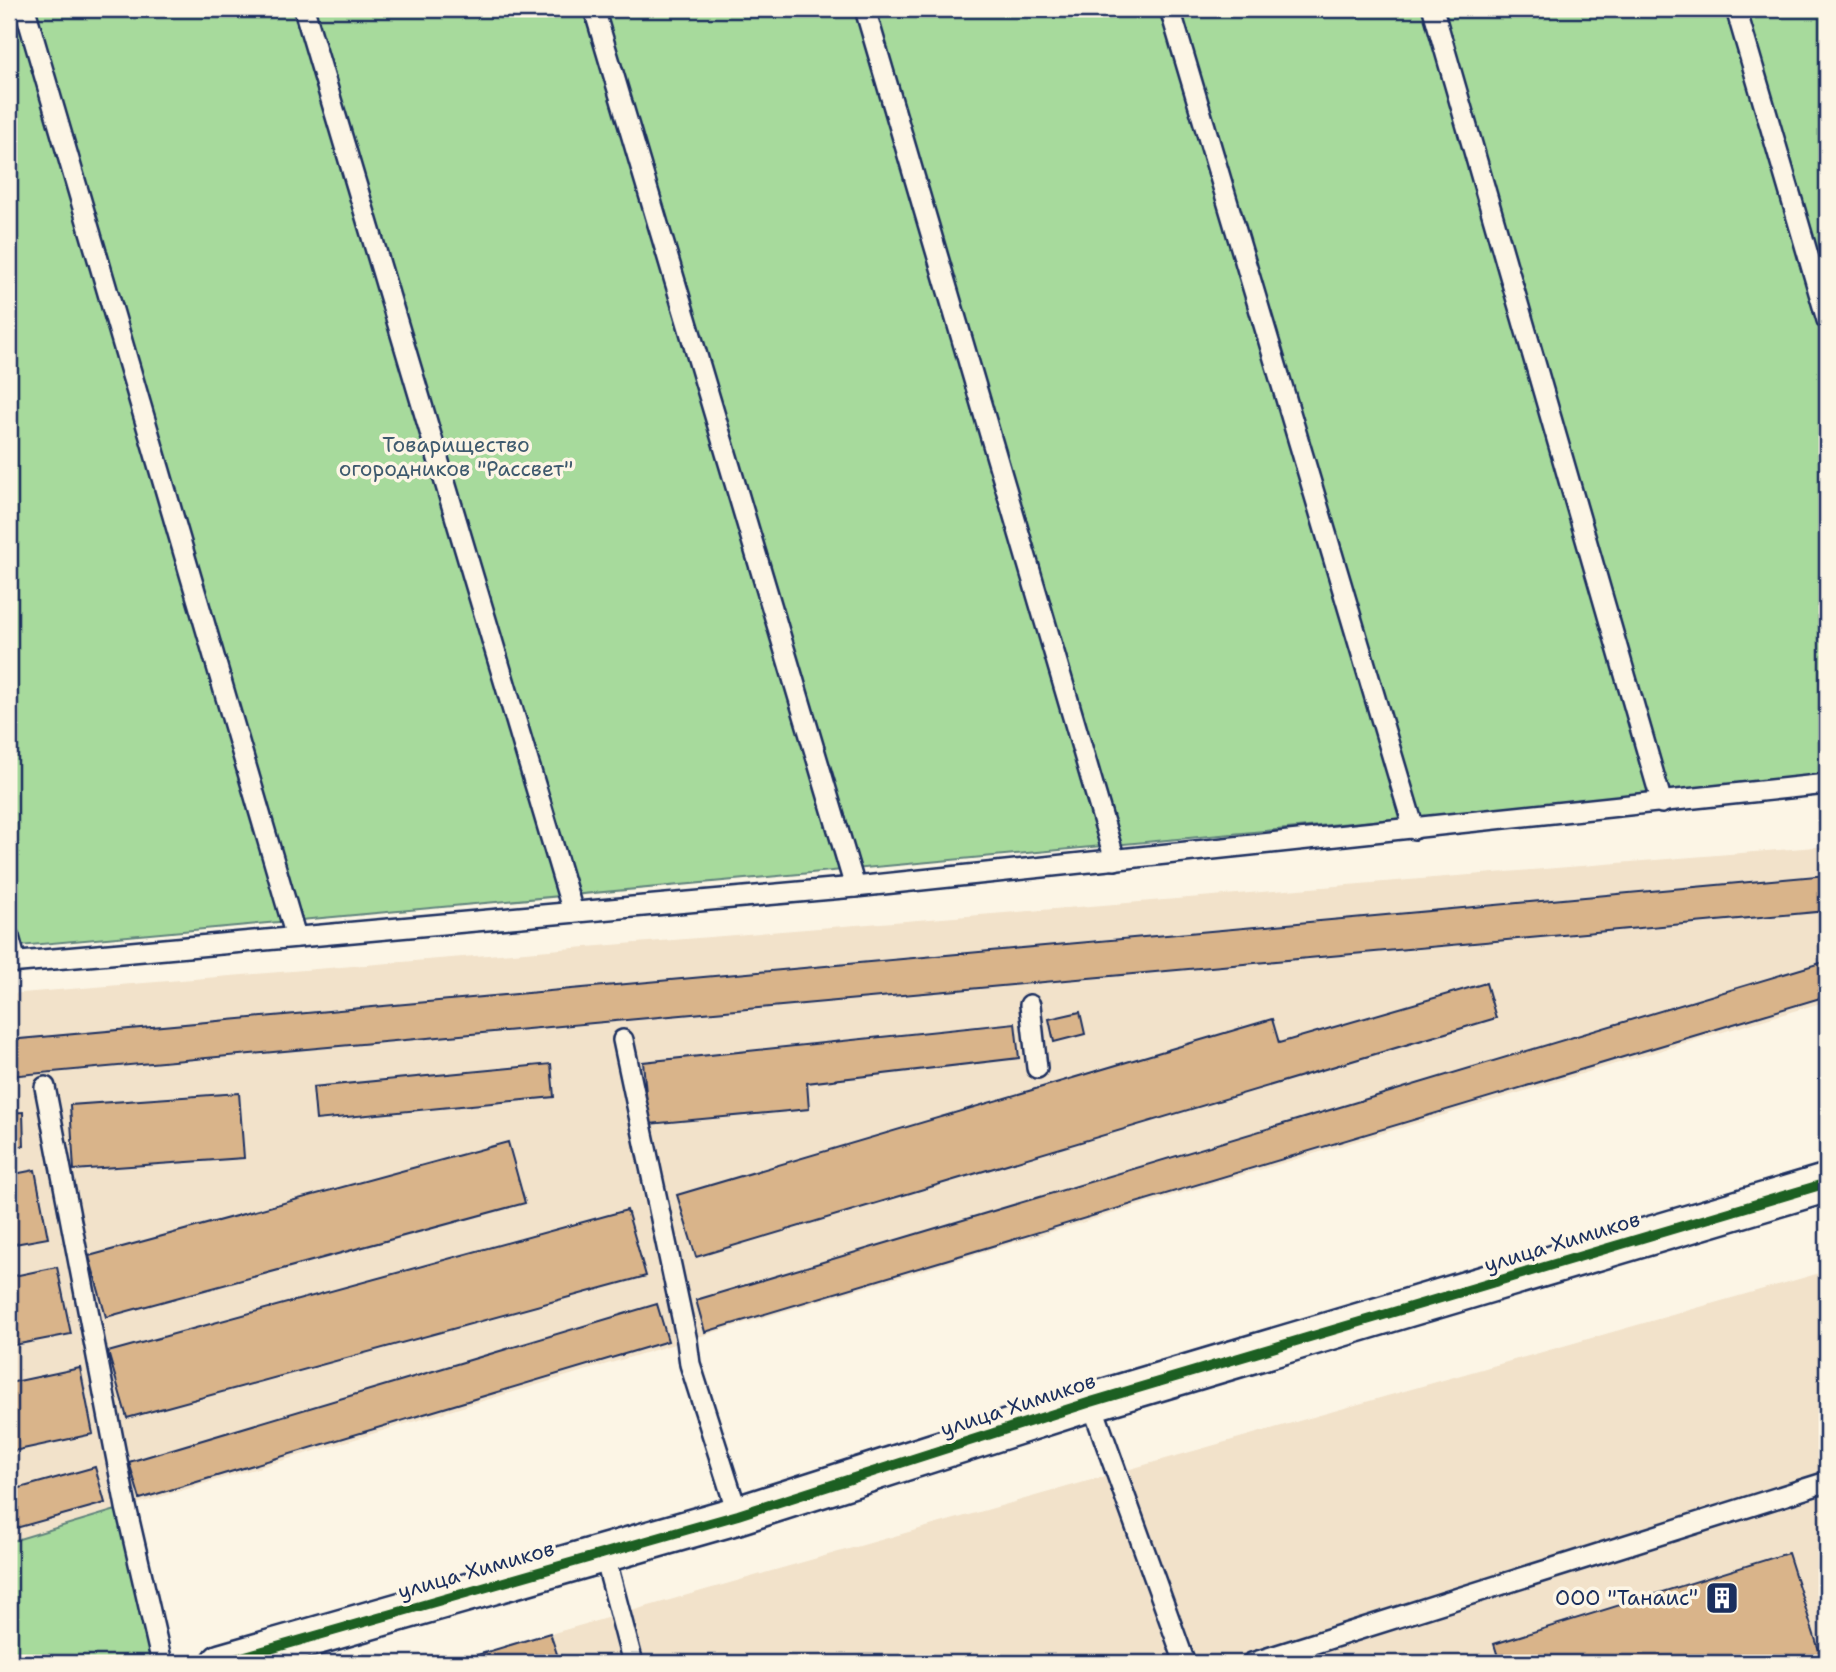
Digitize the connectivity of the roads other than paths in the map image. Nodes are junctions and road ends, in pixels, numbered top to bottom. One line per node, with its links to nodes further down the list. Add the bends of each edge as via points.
1 (24, 9): 16 (lane)
2 (304, 9): 14 (lane)
3 (594, 9): 13 (lane)
4 (865, 9): 12 (lane)
5 (1170, 9): 11 (lane)
6 (1433, 9): 10 (lane)
7 (1736, 9): 8 (lane)
8 (1827, 320)
9 (1827, 784): 10 (lane)
10 (1661, 803): 11 (lane)
11 (1414, 828): 12 (lane)
12 (1115, 860): 13 (lane)
13 (855, 887): 14 (lane)
14 (573, 912): 16 (lane)
15 (9, 937): 17 (lane)
16 (296, 937): 17 (lane)
17 (12, 962)
18 (1030, 1005): 20 (lane)
19 (623, 1041): 25 (lane, via 690,1364)
20 (1037, 1068)
21 (44, 1087): 27 (lane, via 126,1507)
22 (1827, 1183): 23 (street, улица Химиков)
23 (1091, 1402): 25 (street, улица Химиков); 30 (lane)
24 (1827, 1482): 31 (lane)
25 (738, 1515): 26 (street, улица Химиков)
26 (604, 1553): 28 (street, улица Химиков); 29 (lane)
27 (162, 1663)
28 (221, 1663)
29 (633, 1663)
30 (1185, 1663)
31 (1252, 1663)

